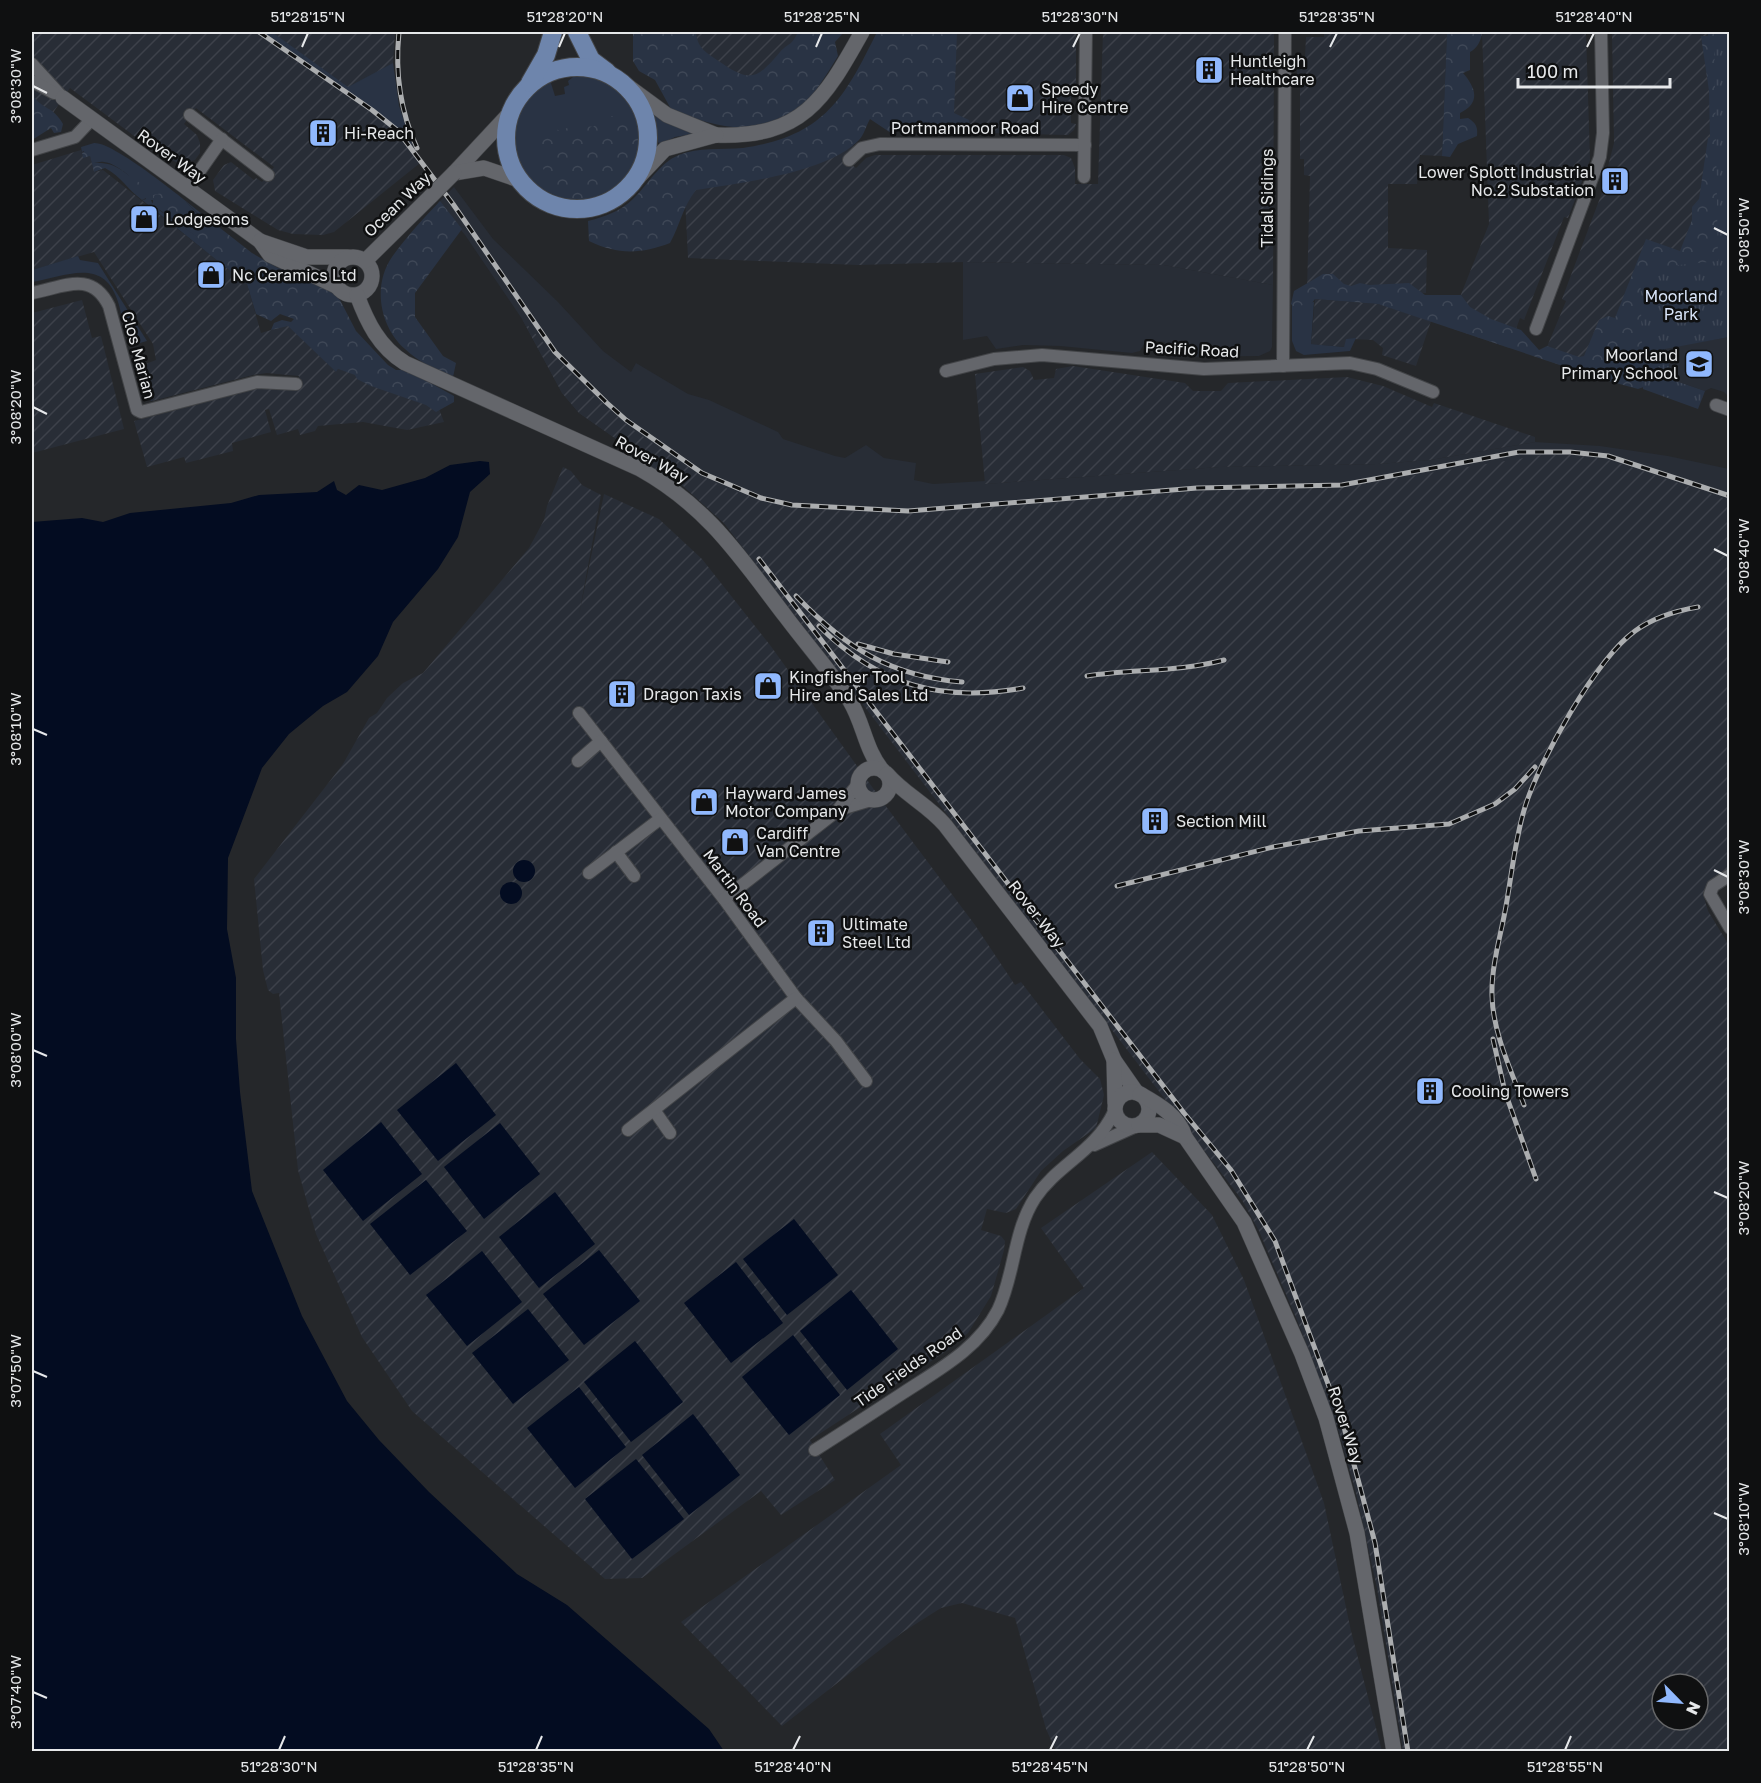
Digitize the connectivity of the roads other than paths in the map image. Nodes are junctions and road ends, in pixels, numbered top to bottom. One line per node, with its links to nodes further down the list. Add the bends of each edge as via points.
1 (553, 32): 10 (main road, via 546,56)
2 (862, 32): 15 (street, via 831,86 802,116 753,135)
3 (1086, 32): 17 (street)
4 (1284, 32): 33 (street, Tidal Sidings)
5 (1601, 32): 32 (street, via 1600,157)
6 (580, 40): 8 (main road, via 591,60)
7 (32, 64): 11 (street)
8 (613, 76): 10 (main road, via 574,67); 15 (street, via 667,115); 24 (main road, via 641,108 648,131 645,160)
9 (32, 81): 11 (street)
10 (530, 83): 12 (main road)
11 (63, 98): 14 (street, Rover Way)
12 (509, 114): 20 (street, Ocean Way); 23 (main road, via 506,145)
13 (190, 115): 16 (street)
14 (92, 119): 18 (street, via 75,137); 25 (street, Rover Way)
15 (716, 135): 24 (street, via 665,149)
16 (222, 139): 21 (street); 25 (street)
17 (1085, 145): 19 (street, Portmanmoor Road, via 880,144 862,148); 22 (street)
18 (32, 150)
19 (849, 159)
20 (454, 173): 23 (street, Ocean Way, via 484,168); 28 (street, Ocean Way, bridge)
21 (268, 175)
22 (1084, 177)
23 (519, 180): 24 (main road, via 544,201 578,210 612,201)
24 (630, 186)
25 (187, 189): 26 (street, Rover Way)
26 (260, 241): 27 (street, Rover Way, via 306,256); 29 (street, Rover Way, via 270,255)
27 (348, 257): 28 (street); 29 (street, via 335,268)
28 (365, 261): 31 (street, via 372,277 367,289)
29 (336, 286): 31 (street)
30 (32, 293): 35 (street, Clos Marian, via 74,283 93,287 102,295 109,306 137,410 141,412 257,382)
31 (357, 295): 40 (street, Rover Way, via 368,323 385,347 405,363 640,469 698,509 725,538 850,702)
32 (1536, 329)
33 (1282, 366): 34 (street, Pacific Road, via 1196,369 1042,355 994,359); 36 (street, Pacific Road, via 1360,364)
34 (945, 370)
35 (296, 384)
36 (1433, 392)
37 (1716, 405): 38 (street)
38 (1730, 410)
39 (579, 713): 41 (street, Martin Road)
40 (863, 737): 43 (street, Rover Way); 44 (street, Rover Way)
41 (601, 741): 42 (street); 48 (street, Martin Road)
42 (578, 761)
43 (885, 773): 44 (street, via 869,769); 45 (street, via 890,784); 46 (street, Rover Way)
44 (858, 782): 45 (street, via 860,793); 47 (street)
45 (877, 799): 46 (street, via 894,796); 47 (street)
46 (918, 801): 56 (street, Rover Way, via 945,825 1085,1007 1106,1038)
47 (837, 811): 53 (street)
48 (660, 819): 49 (street); 53 (street, Martin Road)
49 (616, 852): 50 (street); 52 (street)
50 (589, 873)
51 (1730, 875): 54 (street, via 1713,886 1710,894)
52 (634, 876)
53 (724, 899): 55 (street, Martin Road)
54 (1730, 928)
55 (796, 998): 57 (street, Martin Road); 60 (street)
56 (1114, 1060): 58 (street, Rover Way); 59 (street, Rover Way)
57 (866, 1081)
58 (1138, 1094): 59 (street, via 1122,1095); 61 (street, via 1147,1102 1149,1113); 64 (street, Rover Way, via 1171,1116)
59 (1115, 1108): 61 (street, via 1119,1122); 65 (street, Tide Fields Road, via 1100,1137)
60 (654, 1110): 62 (street); 63 (street)
61 (1137, 1126): 64 (street, via 1159,1125); 65 (street, Tide Fields Road)
62 (628, 1130)
63 (670, 1133)
64 (1185, 1137): 67 (street, Rover Way, via 1244,1222 1326,1418 1361,1552)
65 (1090, 1147): 66 (street, Tide Fields Road, via 1043,1187 1030,1207 1020,1229 1003,1298 981,1335 955,1359)
66 (815, 1450)
67 (1394, 1752)

